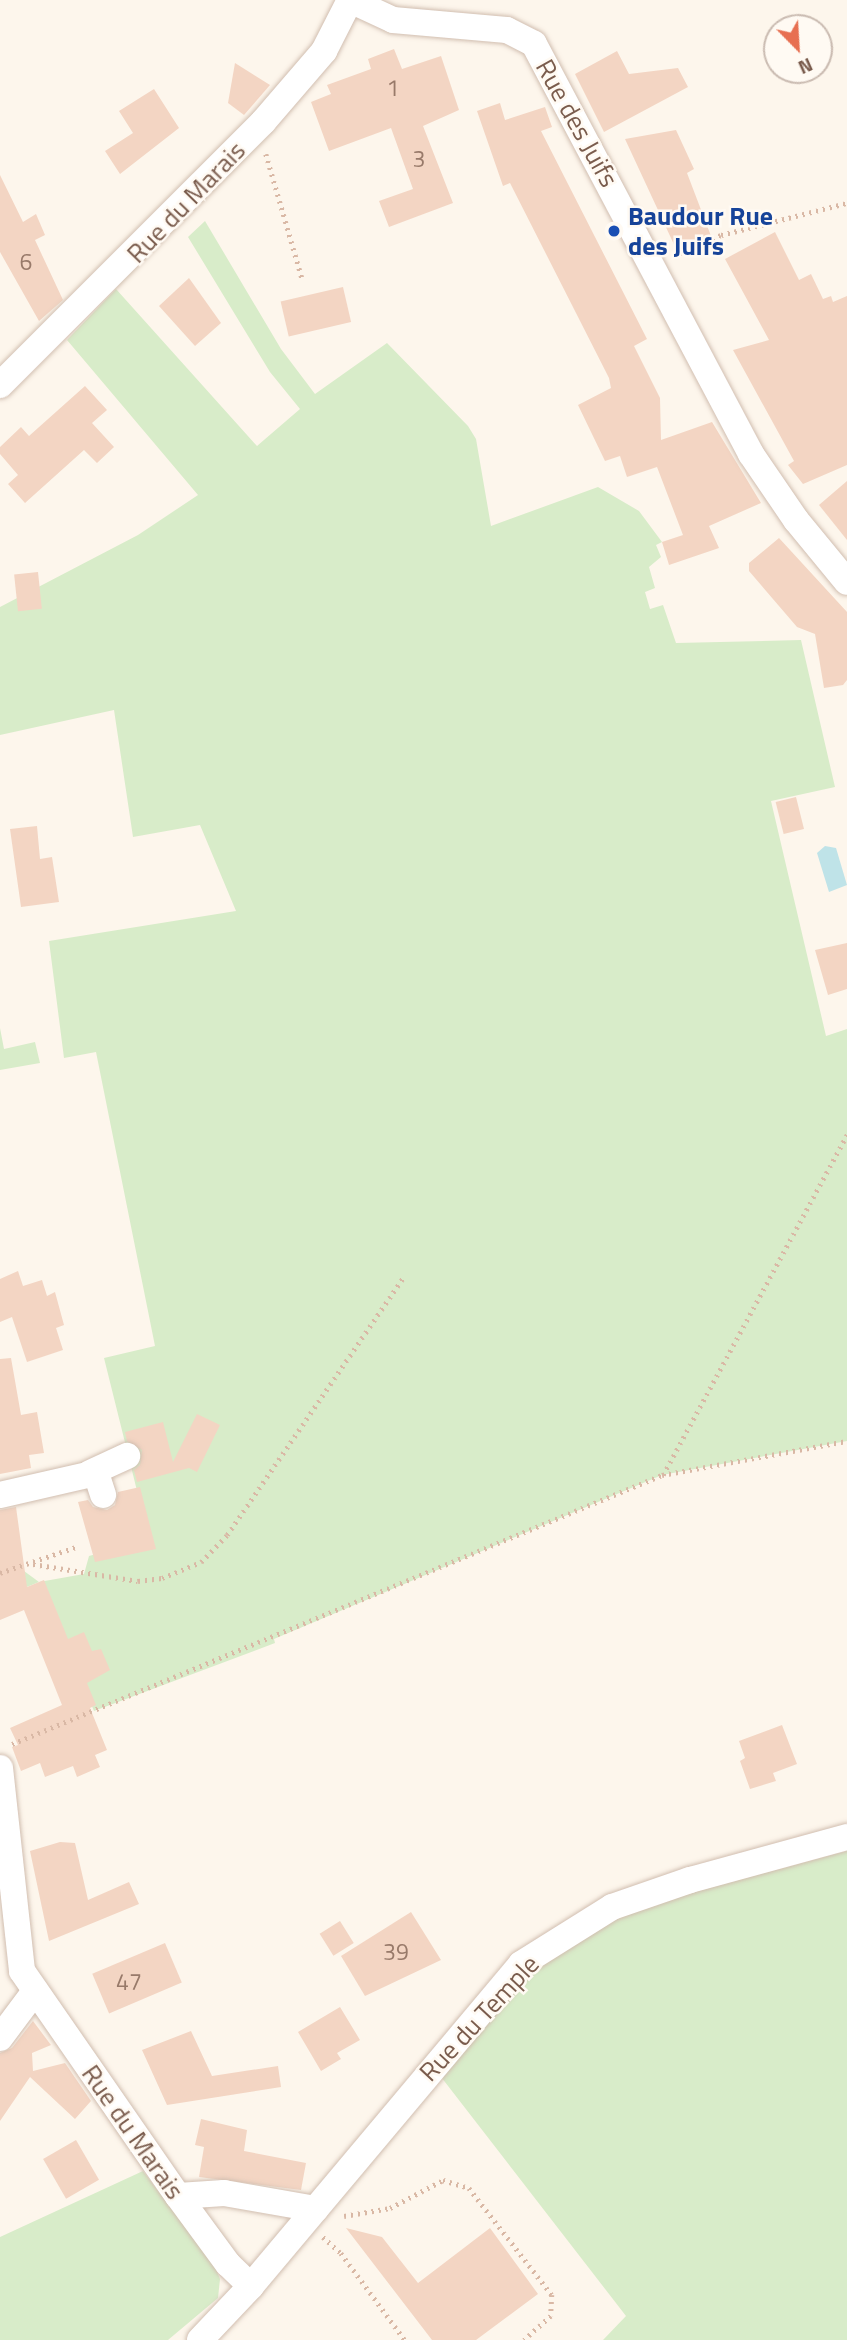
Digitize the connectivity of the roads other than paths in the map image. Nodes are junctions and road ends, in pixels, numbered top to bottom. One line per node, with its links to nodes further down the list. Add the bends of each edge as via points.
1 (350, 0): 2 (street, Rue du Marais, via 324,51 257,129); 3 (street, Rue des Juifs, via 393,20 507,30 534,44 765,477)
2 (0, 386)
3 (847, 582)
4 (127, 1456): 5 (street, via 97,1484)
5 (0, 1495)
6 (0, 1768): 8 (street, Rue du Marais)
7 (847, 1837): 11 (street, Rue du Temple, via 691,1880 612,1908 532,1956 468,2023)
8 (19, 1980): 9 (street); 10 (street, Rue du Marais)
9 (0, 2038)
10 (177, 2196): 11 (street, via 224,2193); 12 (street, Rue du Marais, via 228,2264)
11 (320, 2215): 12 (street, Rue du Temple)
12 (251, 2286): 13 (street, Rue du Temple)
13 (200, 2340)

